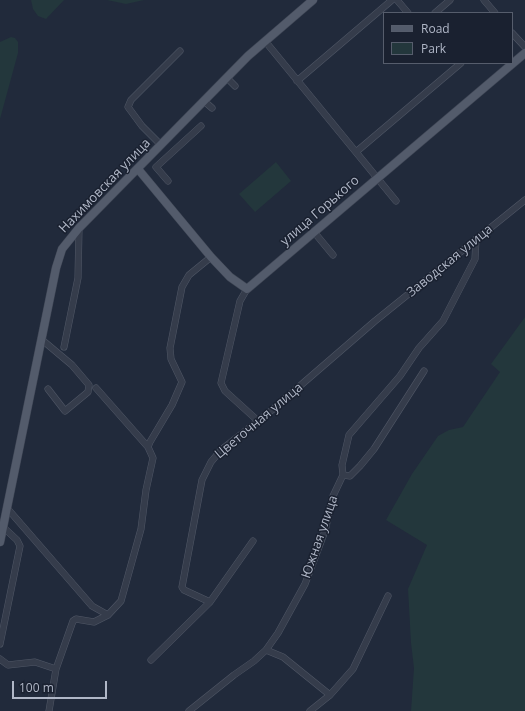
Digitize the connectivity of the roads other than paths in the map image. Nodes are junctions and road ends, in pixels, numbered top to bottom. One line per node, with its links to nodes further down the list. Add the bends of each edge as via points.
1 (313, 0): 10 (main road, Нахимовская улица)
2 (392, 0): 18 (street)
3 (397, 0): 6 (street)
4 (450, 0): 7 (street)
5 (484, 0): 8 (street)
6 (407, 12)
7 (436, 12)
8 (494, 12)
9 (513, 34): 11 (street)
10 (265, 41): 17 (main road, Нахимовская улица); 18 (street)
11 (525, 47)
12 (180, 51): 23 (street, via 131,100 128,107)
13 (525, 53): 14 (main road, улица Горького)
14 (513, 63)
15 (460, 64): 24 (street)
16 (512, 64): 26 (main road, улица Горького)
17 (227, 78): 19 (street); 20 (main road, Нахимовская улица)
18 (298, 81): 24 (street)
19 (235, 86)
20 (204, 101): 21 (street); 23 (main road, Нахимовская улица)
21 (212, 108)
22 (201, 126): 27 (street, via 156,167)
23 (161, 145): 25 (main road, Нахимовская улица)
24 (356, 152): 26 (street)
25 (138, 169): 30 (main road, Нахимовская улица); 34 (main road)
26 (377, 178): 29 (street); 31 (main road, улица Горького)
27 (168, 181)
28 (525, 200): 32 (street, Заводская улица)
29 (396, 201)
30 (79, 228): 37 (main road, Нахимовская улица, via 66,243 59,258); 38 (street, via 78,278)
31 (314, 232): 33 (street); 35 (main road, улица Горького)
32 (476, 239): 36 (street, Заводская улица); 44 (street, via 475,258 443,321 349,435 342,465)
33 (334, 255)
34 (211, 257): 35 (main road, via 230,277); 43 (street, via 189,275 182,287 170,348 171,359 182,382)
35 (247, 289): 42 (street, улица Горького, via 240,301 221,382 225,391)
36 (375, 322): 42 (street, Цветочная улица)
37 (41, 339): 41 (street, via 72,365 89,385 88,392 65,411); 45 (main road, Нахимовская улица)
38 (64, 347)
39 (424, 371): 44 (street, via 365,461 350,476)
40 (96, 388): 43 (street)
41 (48, 389)
42 (258, 420): 50 (street, Цветочная улица, via 221,450 211,462 202,480 182,587)
43 (148, 447): 51 (street, via 153,458 141,529 121,601)
44 (343, 475): 53 (street, Южная улица, via 333,496 325,531 305,584 285,622)
45 (7, 508): 46 (main road, Нахимовская улица); 51 (street, via 92,606)
46 (3, 527): 48 (main road, Нахимовская улица); 52 (street, via 20,546)
47 (254, 541): 50 (street)
48 (0, 542)
49 (388, 596): 57 (street, via 352,669)
50 (210, 602): 55 (street)
51 (108, 615): 56 (street, via 94,622 76,619 73,621)
52 (0, 644)
53 (266, 650): 57 (street, via 283,657); 59 (street, Южная улица)
54 (0, 659): 56 (street, via 8,665 35,662)
55 (151, 660)
56 (56, 669): 58 (street)
57 (330, 695): 60 (street)
58 (49, 711)
59 (189, 711)
60 (310, 711)

